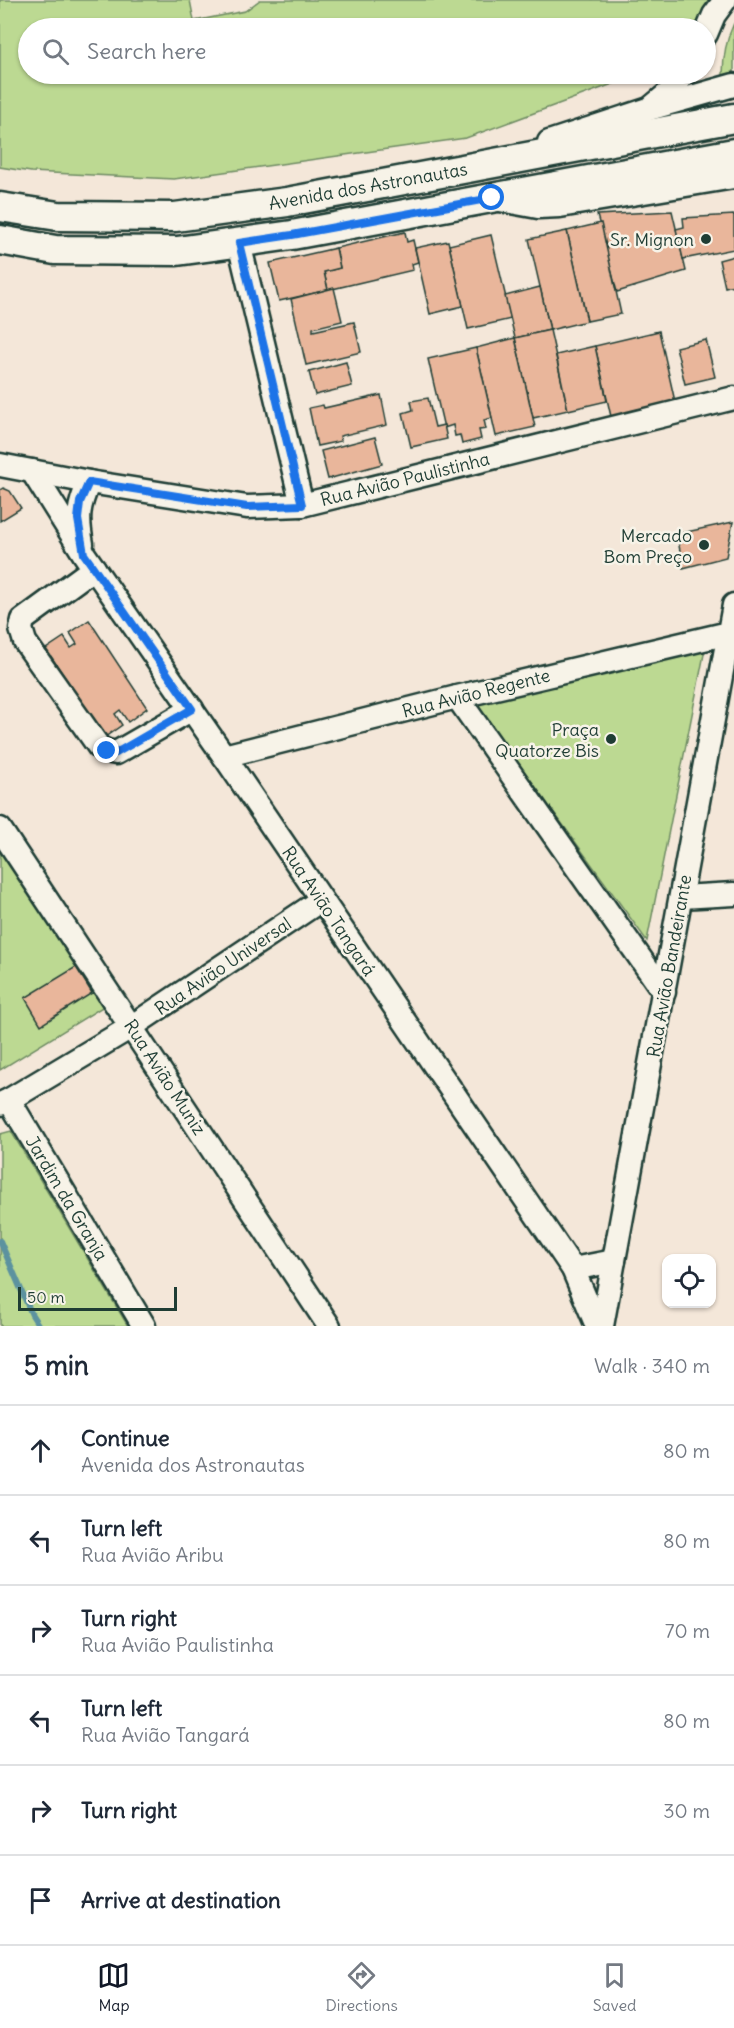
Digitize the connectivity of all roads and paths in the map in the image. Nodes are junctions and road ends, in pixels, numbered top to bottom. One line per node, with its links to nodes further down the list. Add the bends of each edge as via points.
1 (676, 84): 4 (street)
2 (734, 86): 4 (street)
3 (734, 118): 4 (main road, Avenida dos Astronautas)
4 (648, 122): 7 (street); 10 (main road, Avenida dos Astronautas, via 476,167 287,202 175,217 58,216)
5 (734, 153): 7 (main road, Avenida dos Astronautas)
6 (734, 177): 8 (street)
7 (655, 180): 8 (street); 12 (main road, Avenida dos Astronautas, via 492,198)
8 (710, 181): 9 (street)
9 (734, 192)
10 (0, 207)
11 (0, 240): 12 (main road, Avenida dos Astronautas, via 55,250 177,251)
12 (239, 243): 17 (street)
13 (734, 398): 17 (street, Rua Avião Paulistinha)
14 (0, 465): 15 (street, Rua Avião Paulistinha)
15 (32, 471): 16 (street, Rua Avião Paulistinha); 18 (street, Rua Avião Tangará)
16 (89, 482): 17 (street, Rua Avião Paulistinha, via 247,507); 18 (street, Rua Avião Tangará, via 78,519)
17 (302, 505)
18 (89, 561): 22 (street, Rua Avião Tangará); 22 (street, via 22,620 25,642 99,747 107,751 116,753)
19 (734, 605): 20 (street, Rua Avião Bandeirante)
20 (729, 633): 21 (street, Rua Avião Regente); 26 (street, Rua Avião Bandeirante)
21 (457, 697): 23 (street, Rua Avião Regente); 28 (street)
22 (192, 709): 23 (street, Rua Avião Tangará)
23 (224, 756): 27 (street, Rua Avião Tangará)
24 (0, 829): 29 (street, Rua Avião Muniz)
25 (734, 894): 26 (street)
26 (681, 897): 28 (street, Rua Avião Bandeirante)
27 (321, 900): 29 (street, Rua Avião Universal); 32 (street, Rua Avião Tangará)
28 (664, 992): 31 (street, Rua Avião Bandeirante)
29 (131, 1027): 30 (street, Rua Avião Universal); 34 (street, Rua Avião Muniz)
30 (4, 1102): 33 (street, Jardim da Granja)
31 (614, 1261): 32 (street); 36 (street, Rua Avião Bandeirante)
32 (573, 1269): 35 (street, Rua Avião Tangará)
33 (144, 1326)
34 (329, 1326)
35 (597, 1326)
36 (602, 1326)

